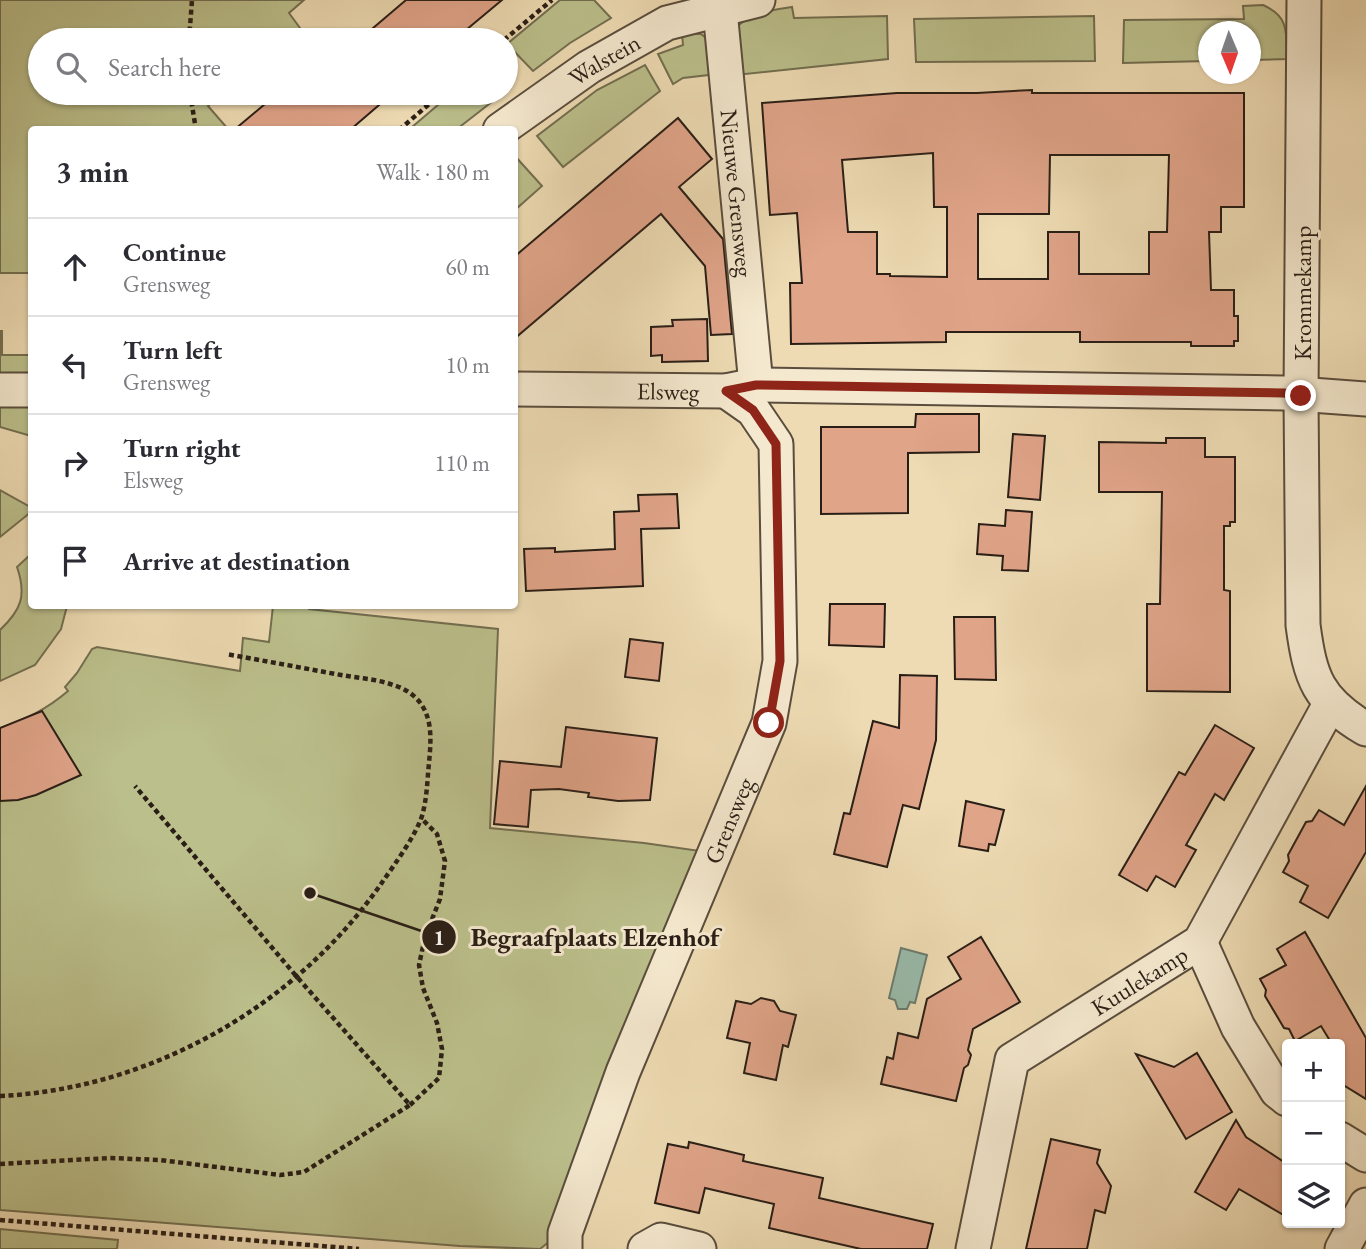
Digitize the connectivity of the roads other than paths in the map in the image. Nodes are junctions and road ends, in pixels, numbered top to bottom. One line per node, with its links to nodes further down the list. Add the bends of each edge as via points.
1 (758, 0): 3 (street, Walstein)
2 (1304, 0): 9 (street, Krommekamp)
3 (720, 5): 4 (street, Walstein, via 667,23 589,67); 5 (street, Nieuwe Grensweg)
4 (506, 126)
5 (741, 388): 6 (street, Elsweg); 9 (street, Elsweg, via 1084,388); 18 (street, Grensweg, via 776,444 780,661 769,723 600,1133 565,1233)
6 (518, 389)
7 (0, 390): 8 (street)
8 (28, 390)
9 (1301, 396): 10 (street, Elsweg); 11 (street, Krommekamp, via 1303,625 1312,670)
10 (1366, 399)
11 (1330, 704): 12 (street, Krommekamp); 13 (street, Kuulekamp)
12 (1366, 729)
13 (1200, 942): 14 (street, via 1238,1027); 21 (street, Kuulekamp, via 1012,1060)
14 (1282, 1095)
15 (1345, 1142): 16 (street)
16 (1366, 1155)
17 (1366, 1205): 22 (street)
18 (565, 1249)
19 (645, 1249): 20 (street, via 661,1240)
20 (699, 1249)
21 (973, 1249)
22 (1342, 1249)

